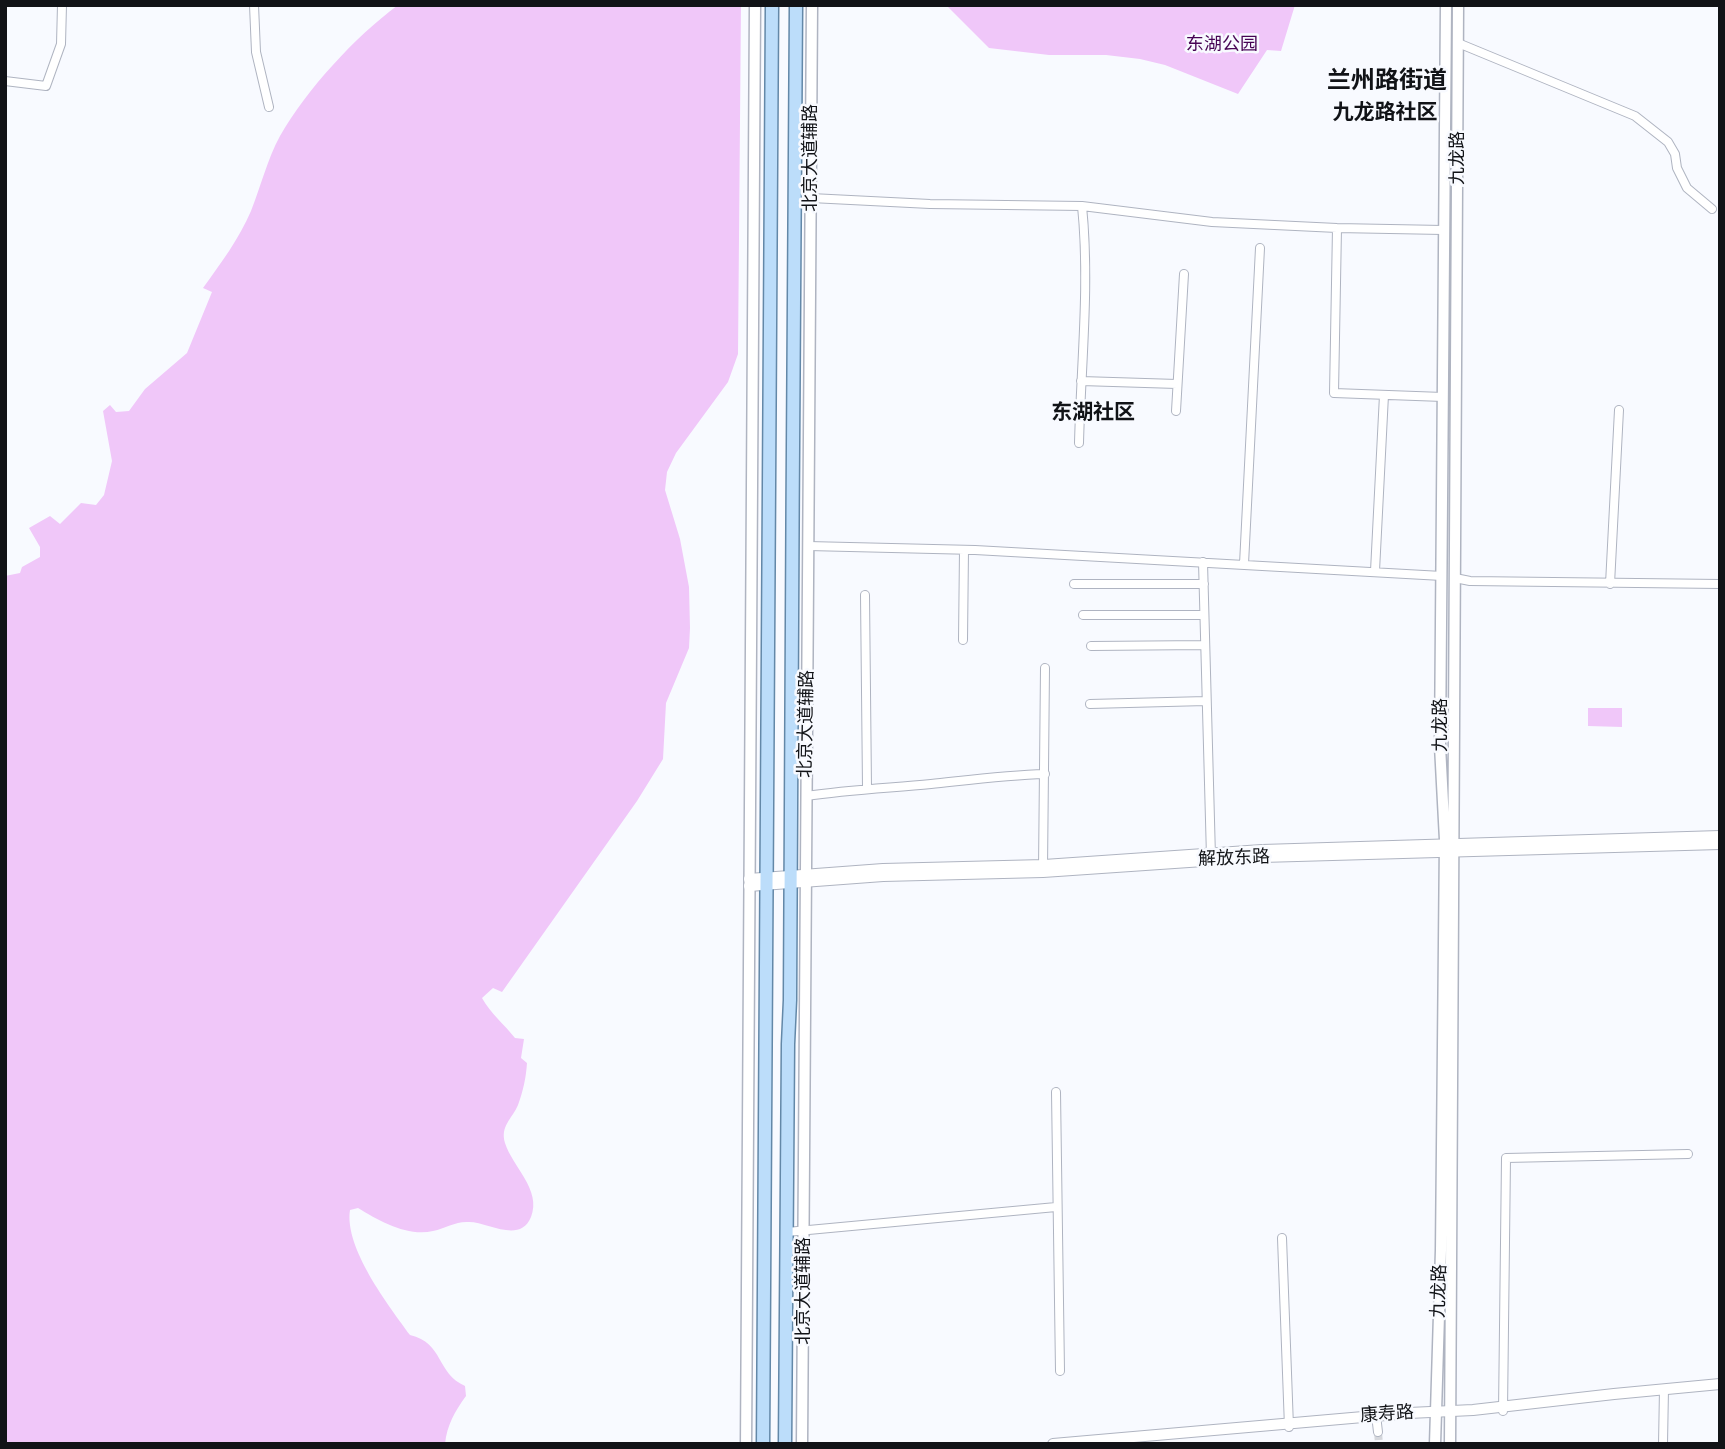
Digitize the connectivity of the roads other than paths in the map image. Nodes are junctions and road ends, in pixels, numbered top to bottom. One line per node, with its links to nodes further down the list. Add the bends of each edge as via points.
1 (62, 5): 10 (street, via 61,44 46,86)
2 (254, 5): 11 (street, via 256,52)
3 (755, 5): 57 (main road)
4 (772, 5): 56 (main road)
5 (796, 5): 55 (main road)
6 (812, 5): 12 (main road, 北京大道辅路)
7 (1446, 5): 16 (main road, 九龙路)
8 (1458, 5): 9 (main road, 九龙路)
9 (1458, 43): 14 (street, via 1635,116 1668,142 1687,188); 32 (main road, 九龙路)
10 (5, 81)
11 (269, 107)
12 (811, 198): 13 (street); 26 (main road, 北京大道辅路)
13 (1082, 206): 15 (street, via 1212,222); 19 (street)
14 (1712, 209)
15 (1337, 228): 16 (street); 21 (street, via 1334,393)
16 (1443, 230): 22 (main road, 九龙路)
17 (1260, 248): 29 (street)
18 (1184, 274): 20 (street)
19 (1081, 381): 20 (street); 25 (street)
20 (1177, 384): 24 (street)
21 (1384, 395): 22 (street); 30 (street)
22 (1443, 397): 31 (main road, 九龙路)
23 (1619, 410): 35 (street)
24 (1176, 411)
25 (1079, 443)
26 (808, 546): 27 (street); 48 (main road, 北京大道辅路)
27 (964, 550): 28 (street); 40 (street)
28 (1203, 562): 29 (street); 34 (street)
29 (1244, 564): 30 (street)
30 (1375, 571): 31 (street)
31 (1442, 576): 51 (main road, 九龙路, via 1440,746)
32 (1455, 578): 35 (street); 51 (main road, 九龙路)
33 (1074, 584): 34 (street)
34 (1203, 584): 39 (street)
35 (1610, 584): 36 (street)
36 (1720, 584)
37 (865, 594): 47 (street)
38 (1083, 615): 39 (street)
39 (1204, 615): 41 (street)
40 (963, 640)
41 (1205, 645): 42 (street); 44 (street)
42 (1091, 646)
43 (1045, 667): 46 (street)
44 (1206, 701): 45 (street); 52 (street)
45 (1090, 704)
46 (1045, 774): 47 (street); 53 (street)
47 (867, 788): 48 (street)
48 (806, 796): 54 (main road, 北京大道辅路)
49 (1720, 836): 51 (street, 解放东路)
50 (1720, 844): 51 (street, 解放东路)
51 (1449, 848): 52 (street, 解放东路); 68 (main road, 九龙路); 69 (main road, 九龙路)
52 (1211, 856): 53 (street, 解放东路)
53 (1043, 869): 54 (street, 解放东路)
54 (806, 879): 55 (street, 解放东路); 61 (main road, 北京大道辅路)
55 (790, 880): 56 (street, 解放东路); 62 (main road)
56 (767, 881): 57 (street, 解放东路); 75 (main road)
57 (749, 883): 74 (main road)
58 (1056, 1092): 60 (street)
59 (1688, 1154): 67 (street, via 1506,1158)
60 (1056, 1207): 61 (street); 64 (street)
61 (804, 1230): 62 (street); 77 (main road, 北京大道辅路)
62 (787, 1232): 76 (main road)
63 (1282, 1238): 71 (street)
64 (1060, 1371)
65 (1720, 1387): 66 (street, 康寿路)
66 (1664, 1391): 67 (street, 康寿路); 82 (street)
67 (1503, 1409): 68 (street, 康寿路)
68 (1450, 1413): 69 (street, 康寿路); 81 (main road, 九龙路)
69 (1436, 1414): 70 (street, 康寿路); 80 (main road, 九龙路)
70 (1376, 1418): 71 (street, 康寿路); 72 (street)
71 (1289, 1425): 73 (street, 康寿路); 79 (street, 康寿路)
72 (1378, 1432)
73 (1092, 1442): 78 (street, 康寿路)
74 (746, 1444)
75 (763, 1444)
76 (785, 1444)
77 (802, 1444)
78 (1053, 1444)
79 (1106, 1444)
80 (1435, 1444)
81 (1450, 1444)
82 (1663, 1444)

